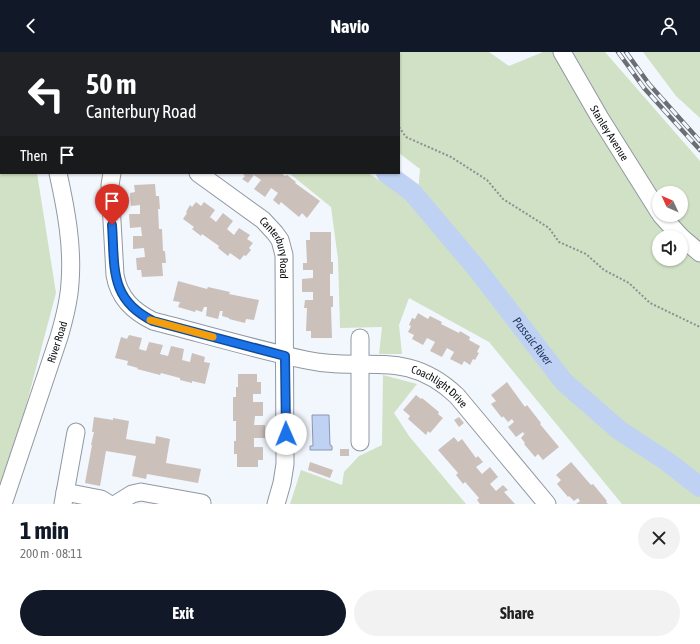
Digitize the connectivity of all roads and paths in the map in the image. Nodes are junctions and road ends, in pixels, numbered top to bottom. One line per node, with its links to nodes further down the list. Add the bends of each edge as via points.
1 (562, 52): 6 (street, Stanley Avenue)
2 (400, 128): 11 (path, via 406,137 451,157 487,180 503,199 549,228 559,242 586,254 604,270 629,283 650,303)
3 (58, 174): 19 (street, River Road, via 67,215 70,248 70,283 65,318)
4 (112, 174): 13 (street, via 110,185 116,283 121,295 135,311 153,321)
5 (199, 174): 13 (street, Canterbury Road, via 263,220 280,240 284,255)
6 (652, 201)
7 (667, 222): 8 (street)
8 (675, 230)
9 (688, 243): 10 (street)
10 (700, 253)
11 (700, 327)
12 (360, 338): 14 (street)
13 (285, 356): 14 (street, Coachlight Drive, via 318,362); 22 (street, Canterbury Road, via 285,464)
14 (360, 363): 16 (street); 23 (street, Coachlight Drive, via 408,367 442,383 457,396)
15 (76, 432): 17 (street)
16 (360, 442)
17 (64, 498): 20 (street, via 100,499)
18 (202, 503): 21 (street, via 141,492 132,494)
19 (3, 504)
20 (109, 504)
21 (116, 504)
22 (276, 504)
23 (546, 504)

